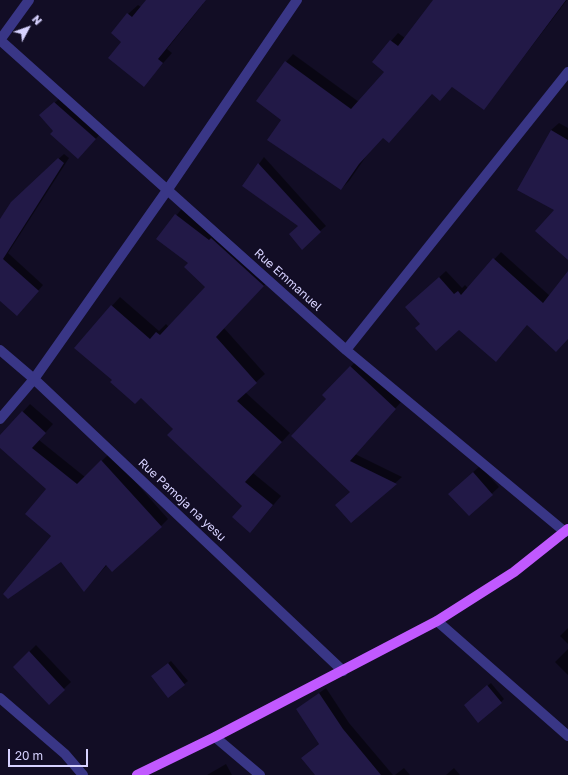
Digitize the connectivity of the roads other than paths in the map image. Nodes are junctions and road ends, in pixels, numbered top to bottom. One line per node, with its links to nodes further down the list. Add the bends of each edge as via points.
1 (29, 0): 3 (street)
2 (297, 0): 5 (street)
3 (0, 40): 5 (street, Rue Emmanuel)
4 (568, 72): 7 (street)
5 (168, 189): 7 (street, Rue Emmanuel); 8 (street)
6 (0, 350): 8 (street, Rue Pamoja na yesu)
7 (346, 350): 10 (street, Rue Emmanuel)
8 (34, 379): 9 (street); 12 (street, Rue Pamoja na yesu)
9 (0, 419)
10 (566, 531): 11 (main road, via 514,572)
11 (437, 622): 12 (main road); 14 (street)
12 (343, 670): 15 (main road)
13 (0, 698): 16 (street, via 64,754)
14 (568, 736)
15 (216, 737): 17 (main road); 18 (street)
16 (83, 775)
17 (137, 775)
18 (260, 775)

